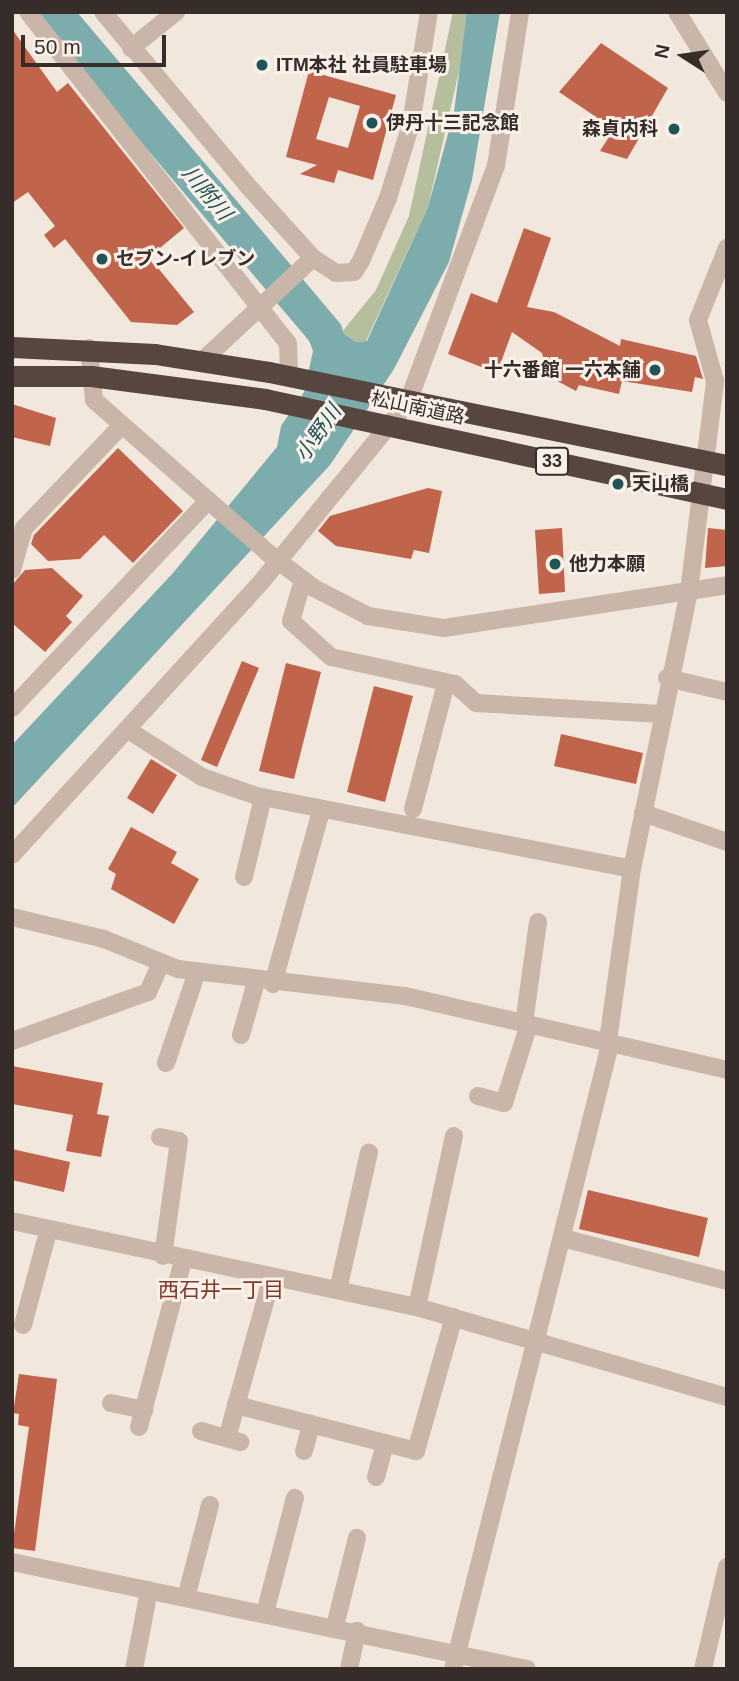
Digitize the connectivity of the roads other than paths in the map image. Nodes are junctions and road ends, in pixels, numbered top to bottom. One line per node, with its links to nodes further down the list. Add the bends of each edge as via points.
1 (28, 12): 11 (street)
2 (103, 12): 7 (street)
3 (176, 12): 7 (street)
4 (429, 12): 10 (street, via 411,124 361,261 354,272 336,273)
5 (520, 12): 18 (street, via 496,166)
6 (677, 12): 8 (street)
7 (131, 48): 10 (street)
8 (727, 93)
9 (727, 248): 21 (street, via 698,320 715,382)
10 (308, 263): 11 (street)
11 (258, 304): 14 (street); 17 (street, via 288,343)
12 (12, 347): 13 (highway, 松山南道路 / 33)
13 (89, 348): 14 (highway, 松山南道路 / 33); 16 (street)
14 (202, 361): 17 (highway, 松山南道路 / 33)
15 (12, 376): 16 (highway, 松山南道路 / 33)
16 (91, 376): 19 (highway, 松山南道路 / 33, via 290,404); 20 (street, via 94,400)
17 (296, 377): 18 (highway, 松山南道路 / 33)
18 (400, 400): 19 (street); 21 (highway, 松山南道路 / 33)
19 (384, 424): 23 (highway, 松山南道路 / 33); 26 (street)
20 (121, 426): 25 (street); 27 (street, via 24,528)
21 (705, 460): 22 (highway, 松山南道路 / 33); 23 (street)
22 (727, 465)
23 (701, 493): 24 (highway, 松山南道路 / 33); 30 (street)
24 (727, 499)
25 (212, 503): 26 (street); 34 (street)
26 (272, 556): 28 (street); 36 (street)
27 (12, 570)
28 (303, 580): 30 (street, via 368,616 444,628); 32 (street, via 291,621 317,648 348,663)
29 (727, 585): 30 (street)
30 (689, 591): 31 (street)
31 (667, 678): 33 (street); 35 (street)
32 (446, 682): 35 (street, via 477,703); 38 (street)
33 (727, 692)
34 (12, 708)
35 (661, 715): 40 (street)
36 (128, 730): 37 (street, via 213,783); 42 (street)
37 (263, 797): 39 (street); 44 (street)
38 (413, 809)
39 (321, 811): 43 (street); 49 (street)
40 (643, 813): 41 (street); 43 (street)
41 (727, 842)
42 (12, 855)
43 (632, 869): 53 (street)
44 (244, 877)
45 (12, 917): 47 (street, via 104,939)
46 (538, 922): 50 (street)
47 (160, 963): 48 (street); 52 (street, via 148,992)
48 (197, 972): 49 (street); 54 (street)
49 (264, 983): 50 (street, via 405,996); 51 (street)
50 (526, 1023): 53 (street); 56 (street, via 504,1103)
51 (241, 1035)
52 (12, 1041)
53 (609, 1043): 55 (street); 62 (street)
54 (166, 1063)
55 (727, 1070)
56 (478, 1096)
57 (454, 1136): 68 (street)
58 (160, 1137): 63 (street, via 179,1141)
59 (369, 1152): 67 (street)
60 (12, 1222): 61 (street)
61 (48, 1231): 63 (street); 70 (street)
62 (563, 1238): 66 (street); 71 (street)
63 (163, 1256): 64 (street)
64 (183, 1260): 65 (street); 73 (street, via 141,1419)
65 (272, 1277): 67 (street); 74 (street)
66 (727, 1281)
67 (338, 1290): 68 (street)
68 (417, 1307): 69 (street)
69 (454, 1318): 71 (street); 77 (street, via 416,1451)
70 (23, 1325)
71 (537, 1342): 72 (street); 90 (street)
72 (727, 1397)
73 (111, 1403)
74 (236, 1405): 75 (street); 76 (street, via 234,1440)
75 (311, 1424): 77 (street); 78 (street)
76 (201, 1431)
77 (385, 1443): 79 (street)
78 (304, 1451)
79 (376, 1477)
80 (295, 1498): 87 (street)
81 (210, 1505): 86 (street)
82 (357, 1538): 88 (street)
83 (12, 1562): 85 (street)
84 (727, 1567): 94 (street)
85 (149, 1590): 86 (street); 91 (street)
86 (186, 1598): 87 (street)
87 (265, 1613): 88 (street)
88 (335, 1626): 89 (street)
89 (357, 1631): 90 (street); 92 (street)
90 (455, 1661): 93 (street)
91 (134, 1669)
92 (349, 1669)
93 (527, 1669)
94 (703, 1669)

